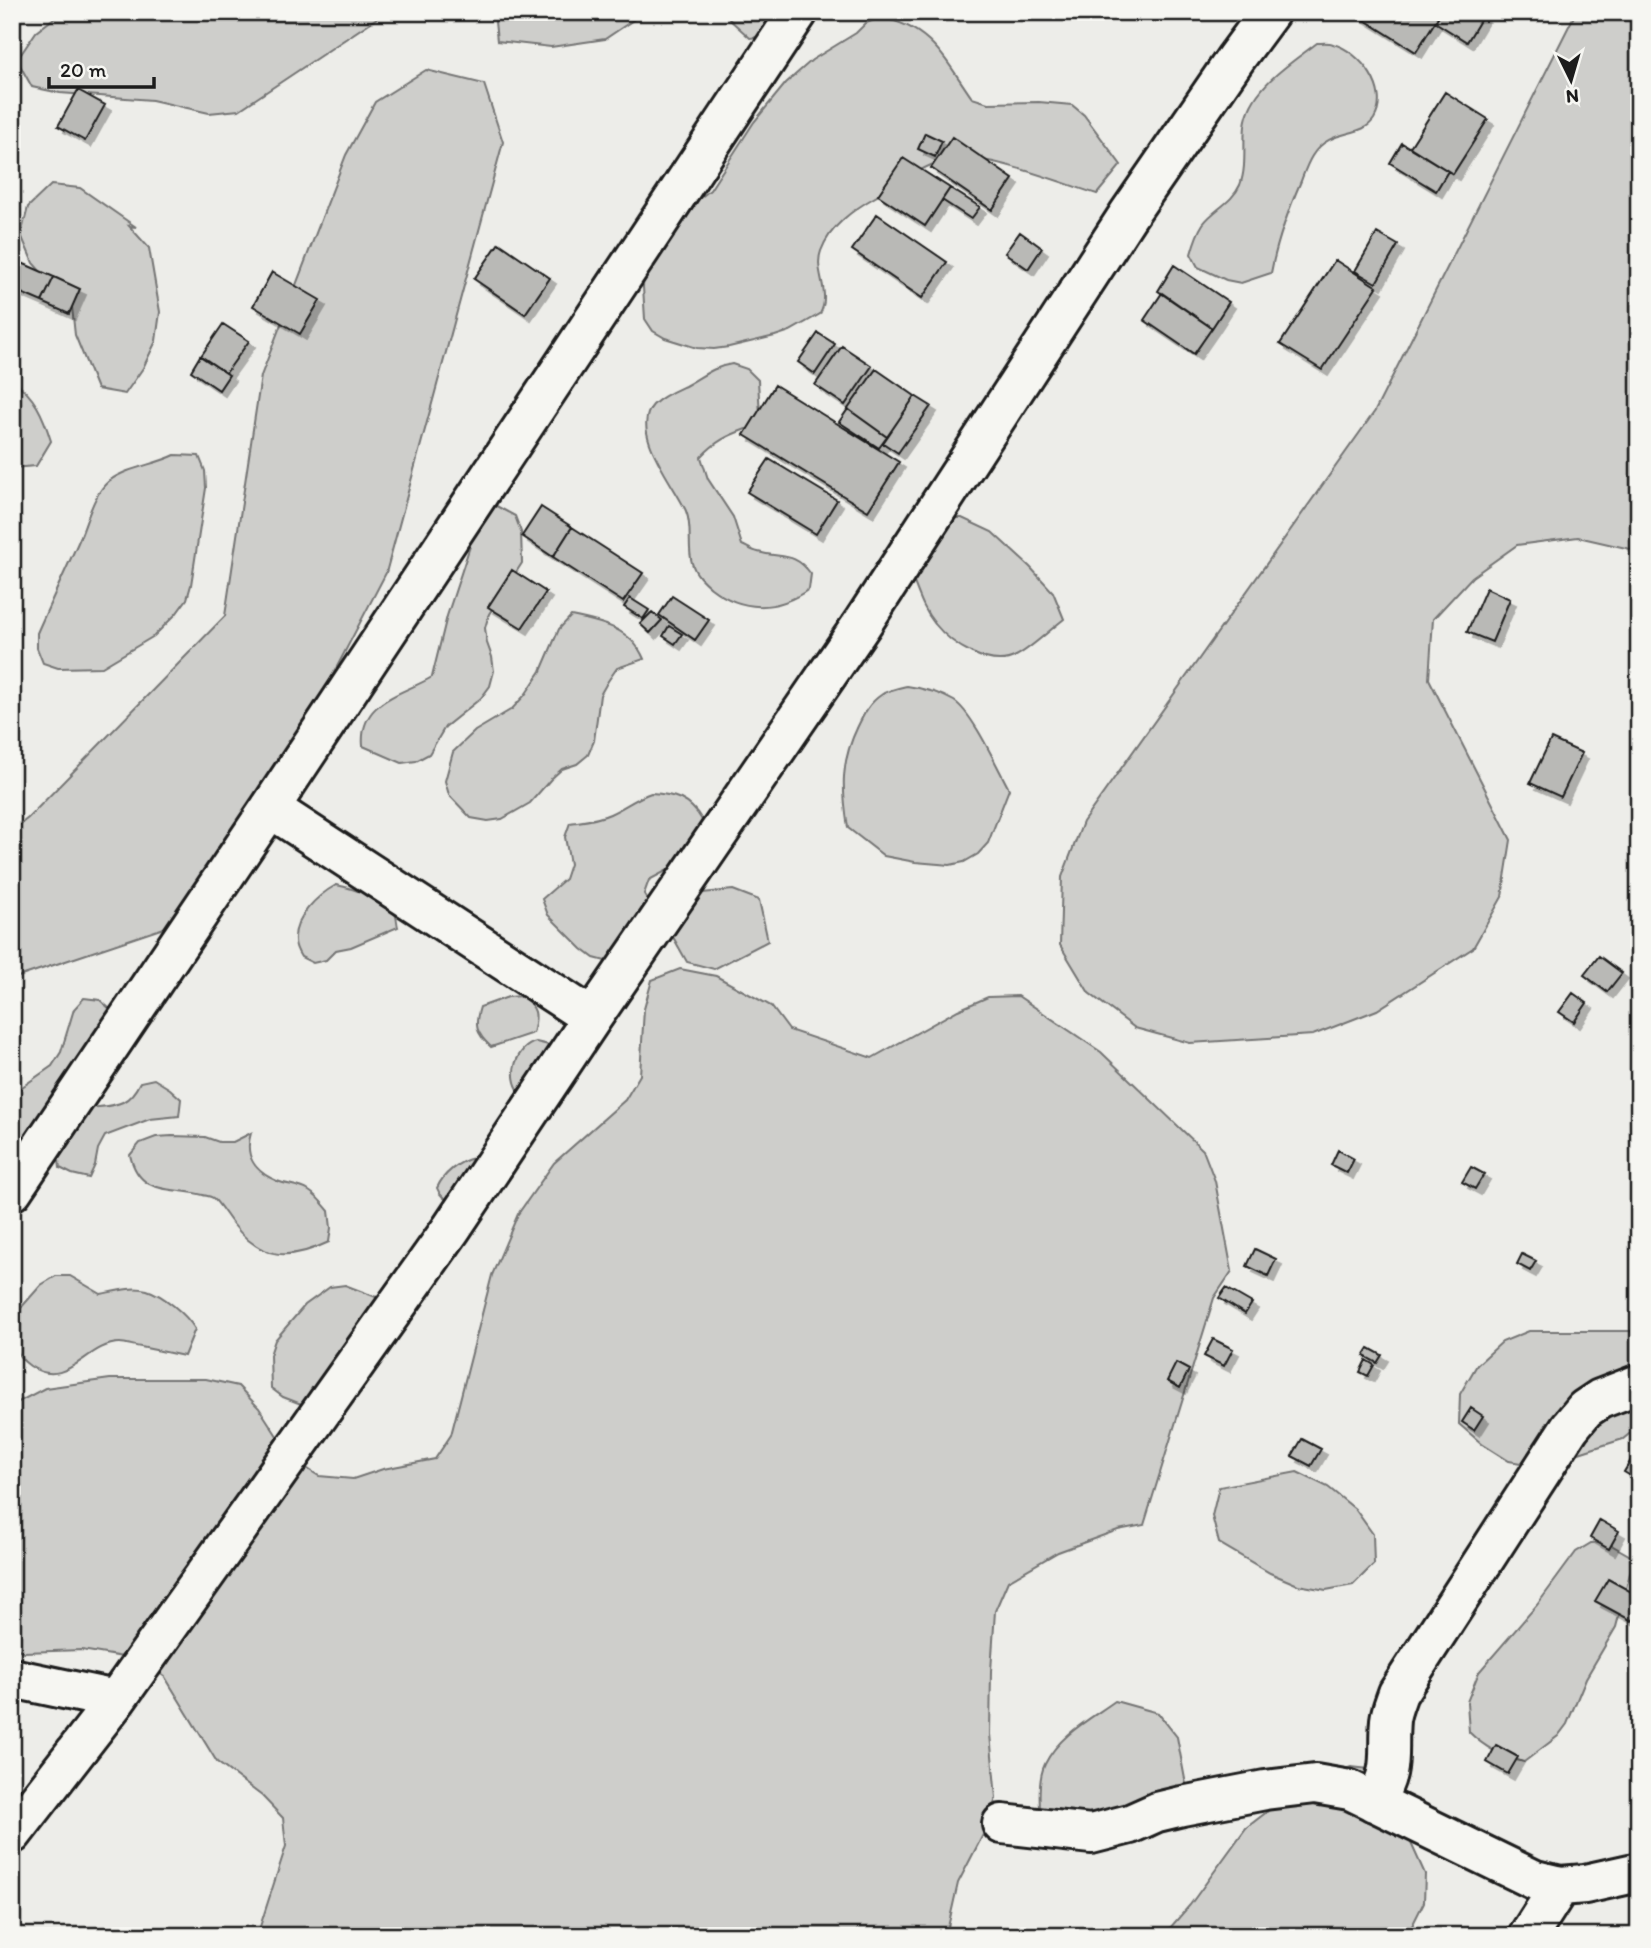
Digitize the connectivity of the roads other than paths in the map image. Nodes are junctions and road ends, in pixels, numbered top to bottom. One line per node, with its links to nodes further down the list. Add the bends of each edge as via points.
1 (798, 12): 3 (street)
2 (1270, 12): 4 (street, via 1128,215 862,624)
3 (270, 808): 4 (street); 5 (street)
4 (592, 1018): 8 (street, via 451,1229)
5 (12, 1191)
6 (1639, 1384): 9 (street, via 1600,1399 1570,1427 1398,1693 1390,1717 1385,1785)
7 (12, 1678): 8 (street)
8 (116, 1700): 11 (street)
9 (1374, 1802): 10 (street, via 1350,1790 1315,1784 1182,1806 1091,1834); 13 (street, via 1535,1880)
10 (1002, 1824)
11 (12, 1834)
12 (1639, 1872): 13 (street)
13 (1560, 1886): 14 (street)
14 (1528, 1936)

